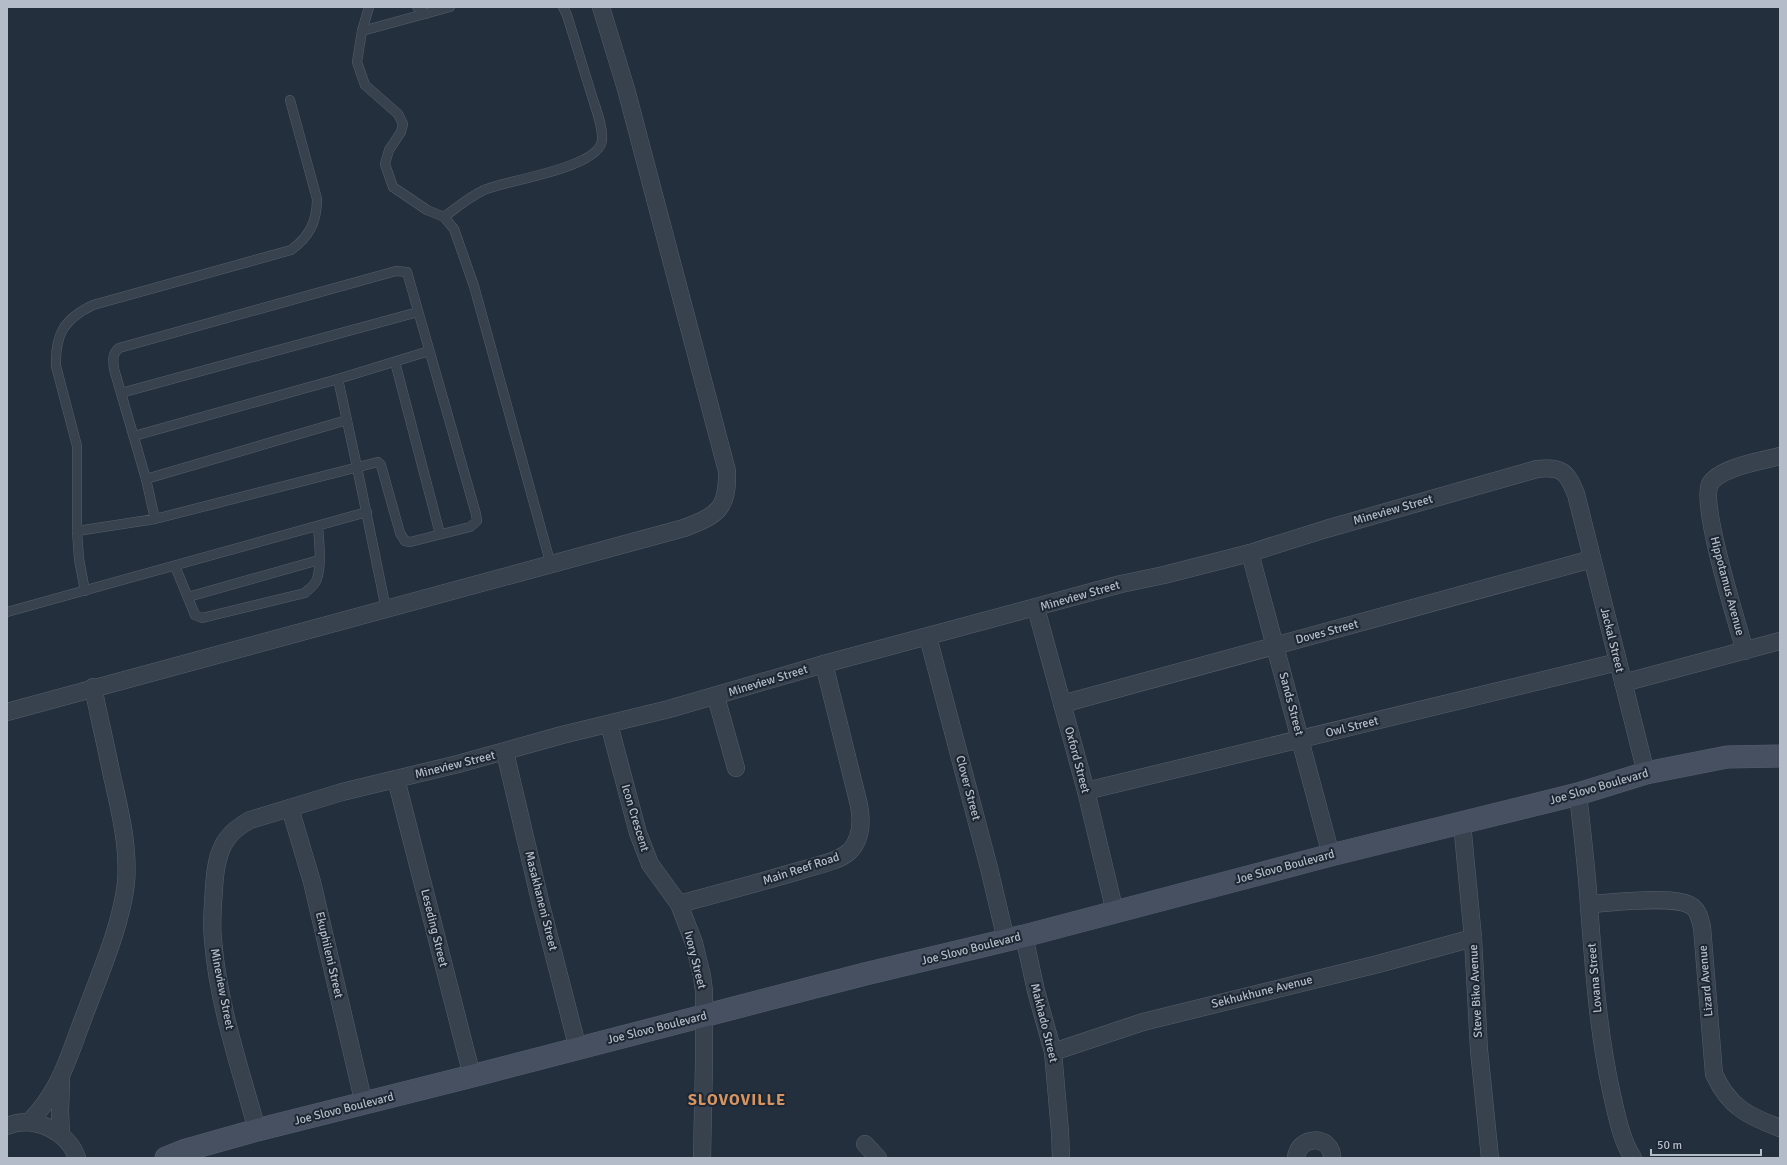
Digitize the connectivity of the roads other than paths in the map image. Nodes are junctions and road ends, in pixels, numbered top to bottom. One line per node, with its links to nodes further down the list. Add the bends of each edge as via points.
1 (369, 7): 7 (lane)
2 (417, 7): 6 (lane)
3 (450, 7): 6 (lane)
4 (563, 7): 9 (lane, via 597,113 602,140 600,148 579,163 483,190)
5 (601, 7): 29 (street, via 626,88 722,447 728,482 721,507 704,521)
6 (426, 14): 7 (lane)
7 (362, 31): 9 (lane, via 357,62 365,84 398,114 403,124 401,132 389,150 385,164 393,187 427,210)
8 (290, 100): 24 (lane, via 317,200 317,213 310,233 300,243 291,250 93,305 79,312 63,326 55,353 56,366 77,446)
9 (444, 217): 29 (lane, via 454,229 474,286)
10 (418, 312): 11 (lane); 14 (lane); 14 (lane, via 407,272 396,271 119,348 113,361)
11 (429, 351): 12 (lane); 25 (lane, via 477,521 470,527)
12 (396, 362): 13 (lane); 25 (lane)
13 (338, 379): 15 (lane); 16 (lane)
14 (121, 393): 16 (lane)
15 (347, 420): 18 (lane); 19 (lane)
16 (134, 436): 19 (lane)
17 (1780, 456): 39 (street, Hippotamus Avenue, via 1731,469 1710,484 1708,492 1711,523)
18 (358, 467): 21 (lane); 22 (lane); 25 (lane, via 380,463 400,533 405,541)
19 (146, 479): 22 (lane)
20 (1579, 508): 26 (street, Mineview Street, via 1571,481 1563,472 1556,468 1537,469); 27 (street, Jackal Street)
21 (367, 512): 23 (lane); 34 (lane)
22 (155, 519): 24 (lane)
23 (318, 526): 28 (lane); 30 (lane)
24 (77, 531): 31 (lane)
25 (440, 534)
26 (1250, 553): 33 (street, Mineview Street, via 1121,584); 38 (street, Sands Street)
27 (1592, 559): 38 (street, Doves Street); 40 (street, Jackal Street)
28 (319, 560): 32 (lane); 32 (lane, via 317,580 305,592 202,618 196,615)
29 (551, 565): 34 (street)
30 (175, 566): 31 (lane); 32 (lane)
31 (85, 591): 35 (lane)
32 (188, 596)
33 (1036, 608): 36 (street, Mineview Street); 45 (street, Oxford Street)
34 (386, 609): 43 (street)
35 (7, 612)
36 (928, 637): 41 (street, Mineview Street); 62 (street, Clover Street, via 989,868)
37 (1780, 641): 39 (street, Hippotamus Avenue)
38 (1275, 646): 45 (street, Doves Street); 48 (street, Sands Street)
39 (1745, 651): 42 (street)
40 (1618, 662): 42 (street, Jackal Street); 48 (street, Owl Street)
41 (824, 664): 44 (street, Mineview Street); 59 (street, Main Reef Road, via 862,820 856,842 844,855 825,863)
42 (1623, 683): 52 (street, Jackal Street)
43 (93, 687): 46 (street); 68 (street, via 120,811 126,854 126,884 109,948)
44 (716, 697): 47 (street, Mineview Street); 51 (street)
45 (1062, 704): 54 (street, Oxford Street)
46 (7, 712)
47 (609, 724): 49 (street, Mineview Street); 59 (street, Icon Crescent, via 638,833 650,864)
48 (1300, 739): 54 (street, Owl Street); 58 (street, Sands Street)
49 (505, 752): 53 (street, Mineview Street); 65 (street, Masakhaneni Street)
50 (1780, 756): 52 (street, Joe Slovo Boulevard, via 1727,757)
51 (736, 768)
52 (1646, 773): 55 (street, Joe Slovo Boulevard)
53 (396, 779): 56 (street, Mineview Street); 67 (street, Leseding Street)
54 (1086, 792): 61 (street, Oxford Street)
55 (1578, 794): 57 (street, Joe Slovo Boulevard); 60 (street, Lovana Street)
56 (290, 808): 69 (street, Ekuphileni Street, via 312,882); 73 (street, Mineview Street, via 262,815 239,826 227,838 222,848 215,876 212,939 217,974)
57 (1462, 823): 58 (street, Joe Slovo Boulevard); 63 (street, Steve Biko Avenue)
58 (1331, 855): 61 (street, Joe Slovo Boulevard)
59 (679, 904): 64 (street, Ivory Street, via 694,943 702,976)
60 (1589, 904): 72 (street, Lizard Avenue, via 1672,900 1695,909 1702,927 1714,1074 1725,1094 1738,1108); 84 (street, Lovana Street, via 1604,1058 1618,1123)
61 (1115, 912): 62 (street, Joe Slovo Boulevard)
62 (1015, 938): 64 (street, Joe Slovo Boulevard); 66 (street, Makhado Street, via 1036,991)
63 (1473, 938): 66 (street, Sekhukhune Avenue, via 1143,1022); 83 (street, Steve Biko Avenue, via 1479,1050)
64 (704, 1016): 65 (street, Joe Slovo Boulevard); 78 (street, Ivory Street)
65 (578, 1049): 67 (street, Joe Slovo Boulevard)
66 (1053, 1052): 80 (street, Makhado Street)
67 (472, 1076): 69 (street, Joe Slovo Boulevard)
68 (61, 1078): 70 (street, via 44,1107); 74 (street)
69 (364, 1104): 73 (street, Joe Slovo Boulevard)
70 (29, 1122): 71 (street); 74 (street, via 46,1126)
71 (7, 1126)
72 (1780, 1128)
73 (257, 1130): 77 (street, Joe Slovo Boulevard)
74 (62, 1135): 76 (street)
75 (865, 1144): 79 (street)
76 (77, 1158)
77 (166, 1158)
78 (702, 1158)
79 (878, 1158)
80 (1061, 1158)
81 (1296, 1158): 82 (street, via 1305,1142 1316,1140 1326,1144)
82 (1332, 1158)
83 (1490, 1158)
84 (1633, 1158)

